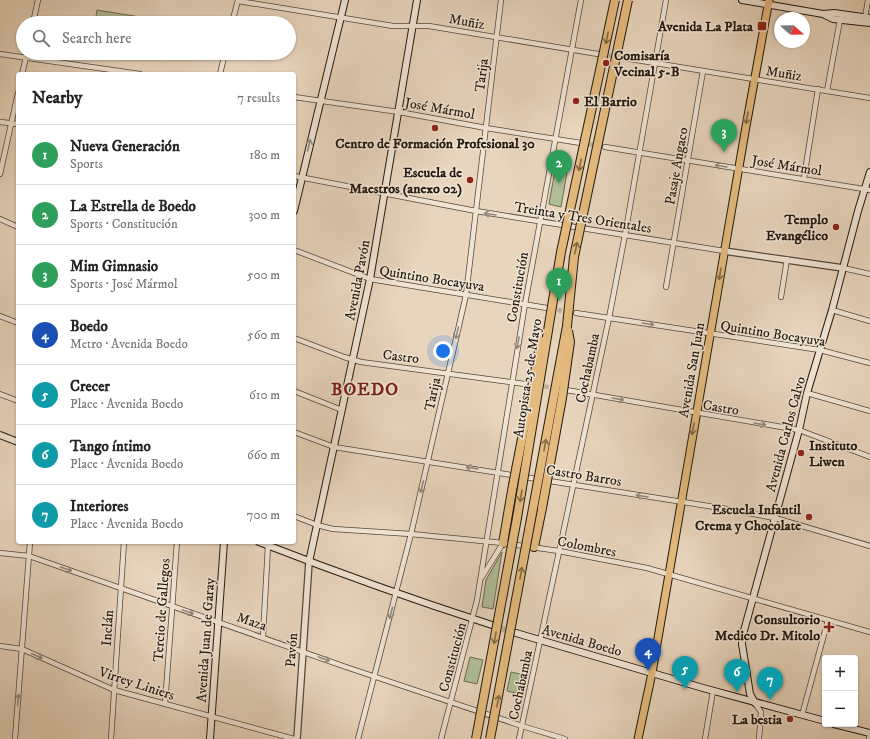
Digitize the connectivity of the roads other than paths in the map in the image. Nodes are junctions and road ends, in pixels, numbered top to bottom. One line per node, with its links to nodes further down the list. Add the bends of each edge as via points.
1 (38, 0): 14 (street)
2 (238, 0): 15 (street); 16 (street, Muñiz)
3 (345, 0): 16 (main road)
4 (417, 0): 20 (main road, Avenida Pavón)
5 (501, 0): 21 (street, Tarija)
6 (580, 0): 22 (street, Constitución)
7 (615, 0): 72 (highway, Autopista 25 de Mayo, one-way to 72, bridge)
8 (628, 0): 85 (highway, Autopista 25 de Mayo, one-way to 8, bridge, via 574,257)
9 (666, 0): 30 (street, Cochabamba)
10 (742, 0): 12 (main road)
11 (868, 0): 17 (street)
12 (769, 2): 13 (main road); 35 (main road, Avenida San Juan)
13 (823, 14): 17 (main road); 18 (main road)
14 (35, 16)
15 (234, 16)
16 (341, 18): 20 (street, Muñiz, via 393,26); 40 (main road)
17 (868, 18): 18 (main road, via 863,21)
18 (842, 21): 19 (main road); 37 (street)
19 (870, 24)
20 (413, 26): 21 (street, Muñiz, via 429,26); 42 (main road, Avenida Pavón)
21 (497, 38): 22 (street, Muñiz); 46 (street, Tarija)
22 (572, 49): 24 (street, Muñiz); 47 (street, Constitución)
23 (0, 54): 25 (street)
24 (598, 54)
25 (16, 55)
26 (624, 58): 30 (street, Muñiz)
27 (25, 60): 32 (street)
28 (52, 60): 33 (street)
29 (223, 60): 34 (street)
30 (654, 64): 31 (street, Muñiz); 50 (street, Cochabamba)
31 (703, 71): 35 (street, Muñiz); 51 (street, Pasaje Angaco)
32 (22, 72)
33 (115, 72)
34 (220, 72)
35 (754, 80): 36 (street, Muñiz); 52 (main road, Avenida San Juan, one-way to 52)
36 (818, 89): 37 (street, Muñiz); 57 (street)
37 (827, 91): 39 (street, Muñiz)
38 (296, 97): 40 (street, José Mármol)
39 (870, 98)
40 (320, 101): 42 (street, José Mármol); 56 (main road, one-way to 40)
41 (16, 102): 44 (street)
42 (399, 112): 46 (street, José Mármol); 59 (main road, Avenida Pavón)
43 (0, 122): 44 (street)
44 (11, 123): 45 (street); 54 (street)
45 (16, 124)
46 (486, 128): 47 (street, José Mármol); 61 (street, Tarija)
47 (555, 138): 48 (street, José Mármol); 63 (street, Constitución)
48 (581, 143)
49 (605, 147): 50 (street, José Mármol)
50 (639, 153): 51 (street, José Mármol); 65 (street, Cochabamba)
51 (688, 161): 52 (street, José Mármol, one-way to 51); 66 (street, Pasaje Angaco)
52 (738, 169): 57 (street, José Mármol); 68 (main road, Avenida San Juan)
53 (870, 172): 58 (main road)
54 (0, 174)
55 (296, 176): 56 (street, Treinta y Tres Orientales)
56 (302, 178): 59 (street, Treinta y Tres Orientales); 60 (main road)
57 (804, 178): 58 (street, José Mármol)
58 (868, 189): 70 (main road, Avenida Carlos Calvo)
59 (385, 194): 61 (street, Treinta y Tres Orientales); 73 (main road, Avenida Pavón)
60 (296, 202)
61 (476, 211): 63 (street, Treinta y Tres Orientales, one-way to 61); 75 (street, Tarija)
62 (0, 219): 64 (street)
63 (539, 222): 65 (street, Treinta y Tres Orientales); 77 (street, Constitución)
64 (16, 226)
65 (625, 235): 66 (street, Treinta y Tres Orientales); 82 (street, Cochabamba)
66 (673, 243): 68 (street, Treinta y Tres Orientales); 74 (street, Pasaje Angaco)
67 (296, 251): 73 (street, Quintino Bocayuva)
68 (724, 251): 69 (street, Treinta y Tres Orientales); 86 (main road, Avenida San Juan, one-way to 86)
69 (787, 260): 70 (street, Treinta y Tres Orientales); 76 (street)
70 (840, 268): 71 (street, Treinta y Tres Orientales); 79 (main road, Avenida Carlos Calvo)
71 (870, 274)
72 (557, 278): 118 (highway, bridge, via 537,357); 167 (highway, Autopista 25 de Mayo, one-way to 167, bridge, via 517,518)
73 (370, 279): 75 (street, Quintino Bocayuva); 89 (main road, Avenida Pavón)
74 (666, 287)
75 (466, 295): 77 (street, Quintino Bocayuva); 91 (street, Tarija, one-way to 91)
76 (781, 297)
77 (525, 304): 78 (street, Quintino Bocayuva); 92 (street, Constitución, one-way to 92)
78 (547, 308)
79 (832, 310): 83 (street); 88 (main road, Avenida Carlos Calvo)
80 (576, 313): 82 (street, Quintino Bocayuva)
81 (0, 316): 84 (street)
82 (609, 318): 86 (street, Quintino Bocayuva, one-way to 86); 98 (street, Cochabamba)
83 (870, 321)
84 (16, 322)
85 (567, 326): 125 (highway, bridge, via 570,342 562,398); 168 (highway, Autopista 25 de Mayo, one-way to 85, bridge)
86 (710, 334): 88 (street, Quintino Bocayuva); 102 (main road, Avenida San Juan)
87 (296, 339): 89 (street, Castro)
88 (820, 350): 90 (street, Quintino Bocayuva); 96 (main road, Avenida Carlos Calvo)
89 (353, 360): 91 (street, Castro); 100 (main road, Avenida Pavón)
90 (870, 363)
91 (448, 373): 92 (street, Castro); 109 (street, Tarija)
92 (512, 381): 93 (street, Castro); 110 (street, Constitución)
93 (532, 384)
94 (566, 390): 98 (street, Castro)
95 (296, 392): 100 (street)
96 (807, 393): 101 (street); 103 (main road, Avenida Carlos Calvo)
97 (0, 394): 99 (street)
98 (593, 395): 102 (street, Castro, one-way to 102); 111 (street, Cochabamba)
99 (16, 400)
100 (342, 410): 107 (main road, Avenida Pavón)
101 (870, 411)
102 (696, 414): 103 (street, Castro, one-way to 103); 112 (main road, Avenida San Juan, one-way to 112)
103 (799, 430): 108 (street, Castro); 114 (main road, Avenida Carlos Calvo)
104 (296, 433): 107 (street, Castro Barros)
105 (0, 435): 106 (main road)
106 (16, 441)
107 (334, 447): 109 (street, Castro Barros); 115 (main road, Avenida Pavón)
108 (870, 457)
109 (428, 462): 110 (street, Castro Barros, one-way to 109); 116 (street, Tarija, one-way to 116)
110 (497, 472): 111 (street, Castro Barros); 117 (street, Constitución)
111 (573, 485): 112 (street, Castro Barros, one-way to 111); 126 (street, Cochabamba)
112 (680, 502): 114 (street, Castro Barros); 130 (main road, Avenida San Juan)
113 (296, 517): 115 (street, Colombres)
114 (775, 518): 124 (street, Castro Barros); 134 (main road, Avenida Carlos Calvo)
115 (317, 525): 116 (street, Colombres, via 333,529); 129 (main road, Avenida Pavón)
116 (411, 534): 117 (street, Colombres); 133 (street, Tarija)
117 (487, 541): 118 (street, Colombres); 131 (street, Constitución)
118 (503, 543): 125 (street, Colombres); 131 (street, Constitución)
119 (30, 544): 128 (street)
120 (124, 544): 132 (street, Inclán)
121 (177, 544): 135 (street, Tercio de Gallegos)
122 (224, 544): 138 (main road, Avenida Juan de Garay)
123 (268, 545): 129 (main road); 142 (street)
124 (870, 546)
125 (534, 547): 126 (street, Colombres)
126 (559, 551): 130 (street, Colombres); 143 (street, Cochabamba)
127 (0, 554): 128 (street, Maza)
128 (29, 556): 132 (street, Maza, one-way to 132); 145 (street)
129 (309, 562): 133 (main road); 146 (street, Pavón)
130 (669, 574): 134 (street, Colombres); 147 (main road, Avenida San Juan)
131 (480, 579): 136 (street, Constitución)
132 (121, 588): 135 (street, Maza); 149 (street, Inclán)
133 (397, 593): 136 (main road); 148 (street, Tarija, one-way to 148)
134 (753, 598): 137 (street, Colombres); 152 (main road, Avenida Carlos Calvo, via 742,644 750,694)
135 (172, 606): 138 (street, Maza, one-way to 138); 153 (street, Tercio de Gallegos)
136 (473, 619): 139 (main road); 151 (street, Constitución)
137 (828, 620): 140 (street, Colombres); 155 (street)
138 (218, 622): 142 (street, Maza); 154 (main road, Avenida Juan de Garay)
139 (492, 625)
140 (870, 632)
141 (516, 633): 143 (main road, Avenida Boedo)
142 (263, 637): 146 (street, Maza)
143 (540, 641): 147 (main road, Avenida Boedo); 157 (street, Cochabamba)
144 (0, 646): 145 (street, Virrey Liniers)
145 (22, 649): 149 (street, Virrey Liniers, one-way to 149); 160 (street, one-way to 145)
146 (303, 651): 148 (street, Maza, one-way to 148); 164 (street, Pavón)
147 (652, 673): 150 (main road, Avenida Boedo); 171 (main road, Avenida San Juan)
148 (375, 676): 151 (street, Maza); 165 (street, Tarija)
149 (114, 690): 153 (street, Virrey Liniers); 161 (street, Inclán)
150 (713, 691): 152 (main road, Avenida Boedo); 172 (street)
151 (451, 701): 157 (street, Maza); 166 (street, Constitución)
152 (755, 703): 155 (main road, Avenida Boedo); 173 (street, via 761,712)
153 (165, 704): 154 (street, Virrey Liniers)
154 (212, 716): 162 (main road, Avenida Juan de Garay); 163 (street, Virrey Liniers)
155 (802, 716): 156 (main road, Avenida Boedo)
156 (822, 721)
157 (522, 726): 169 (street, Cochabamba); 170 (street, Maza)
158 (846, 727): 159 (main road)
159 (870, 733): 174 (street)
160 (15, 739)
161 (111, 739)
162 (210, 739)
163 (294, 739)
164 (297, 739)
165 (358, 739)
166 (441, 739)
167 (476, 739)
168 (490, 739)
169 (519, 739)
170 (565, 739)
171 (638, 739)
172 (705, 739)
173 (759, 739)
174 (868, 739)

